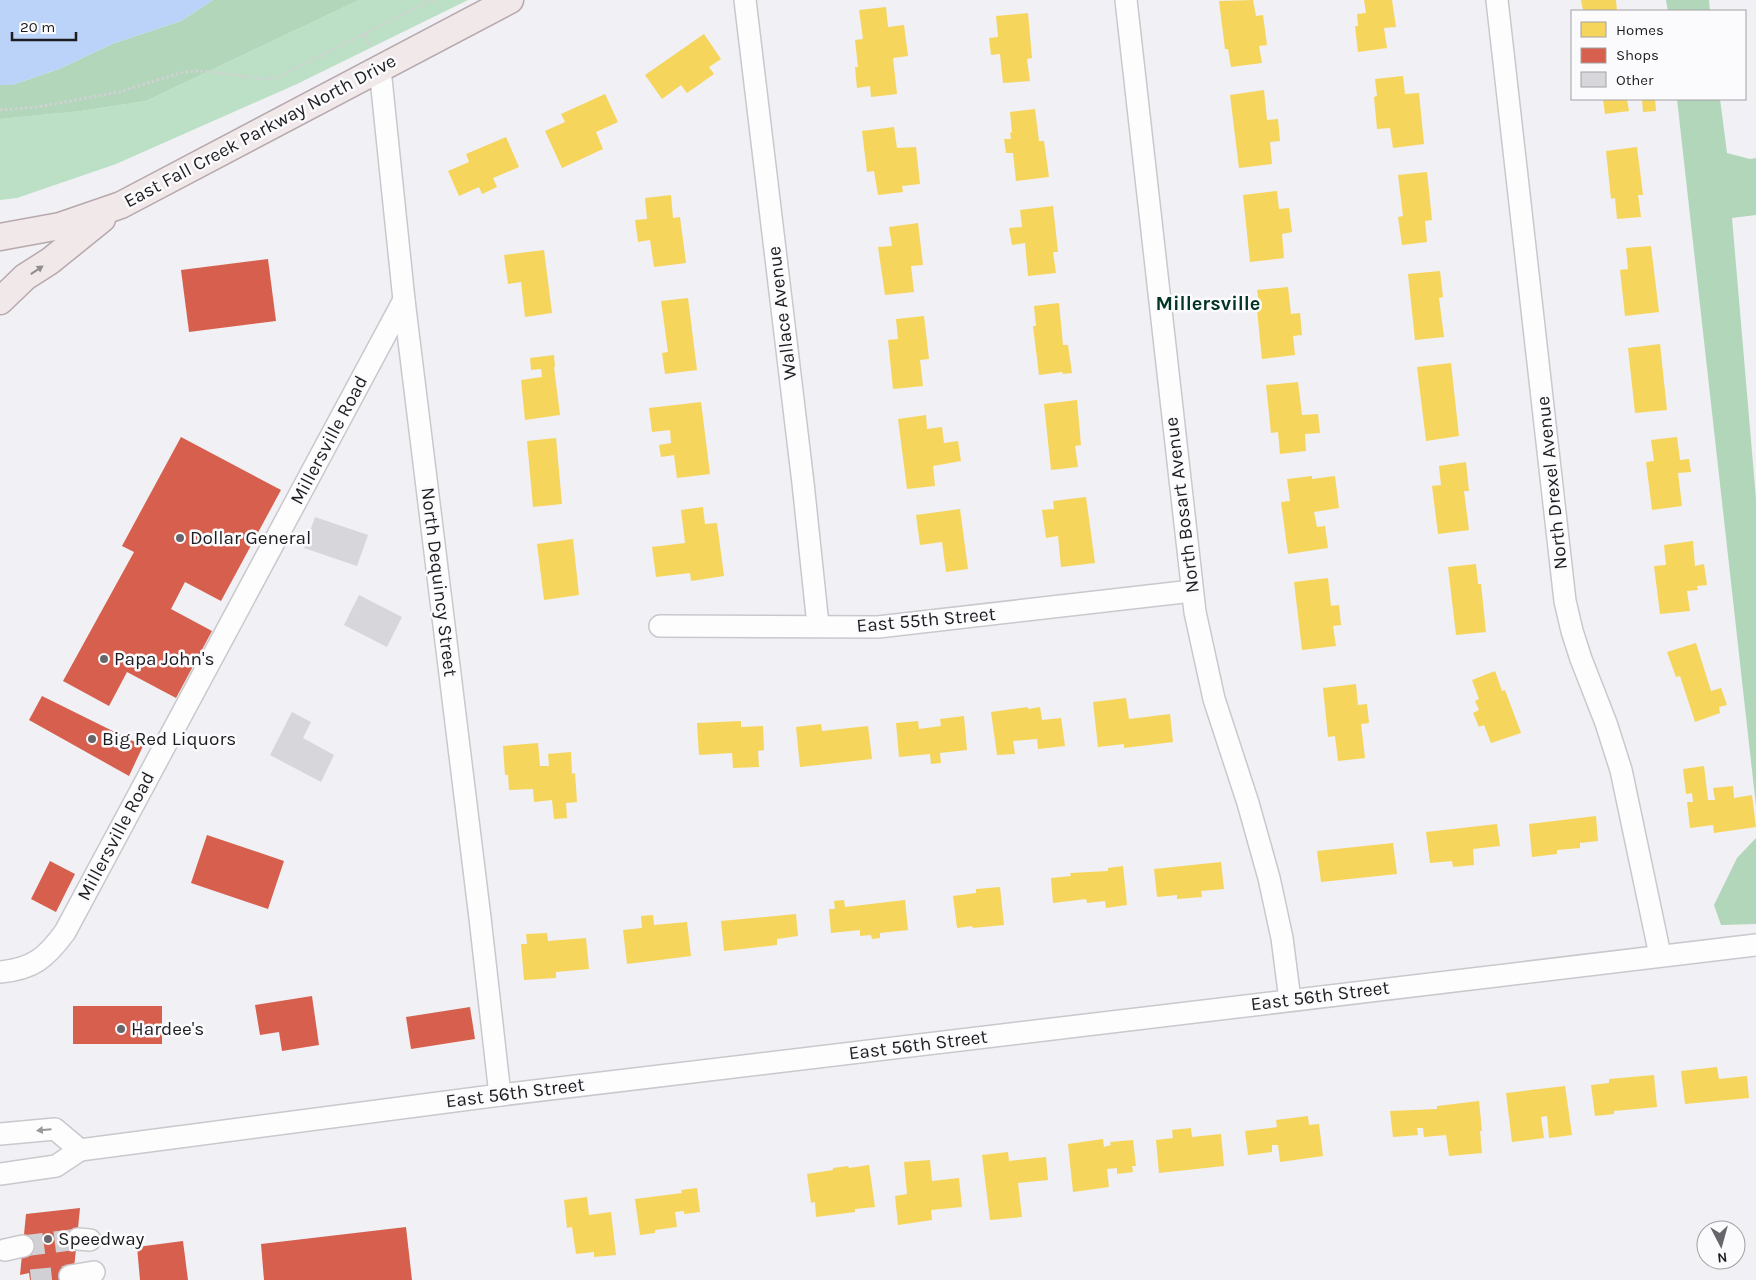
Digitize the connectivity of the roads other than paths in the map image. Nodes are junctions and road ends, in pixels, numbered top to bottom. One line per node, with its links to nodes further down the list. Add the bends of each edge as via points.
1 (510, 0): 5 (main road, East Fall Creek Parkway North Drive)
2 (745, 0): 11 (street, Wallace Avenue)
3 (1126, 0): 10 (street, North Bosart Avenue)
4 (1497, 0): 14 (street, North Drexel Avenue, via 1565,601 1581,659 1621,770)
5 (380, 68): 6 (main road, East Fall Creek Parkway North Drive); 8 (street, North Dequincy Street)
6 (119, 206): 7 (main road, East Fall Creek Parkway North Drive, via 60,226); 9 (main road, one-way to 6, via 25,277)
7 (0, 237)
8 (404, 300): 15 (street, Millersville Road, via 65,932 37,962 16,971); 17 (street, North Dequincy Street)
9 (0, 301)
10 (1192, 592): 11 (street, East 55th Street, via 878,627); 16 (street, North Bosart Avenue, via 1214,699 1269,878 1282,938)
11 (818, 625): 12 (street, East 55th Street)
12 (660, 626)
13 (1756, 945): 14 (street, East 56th Street)
14 (1660, 955): 16 (street, East 56th Street)
15 (0, 972)
16 (1290, 1000): 17 (street, East 56th Street)
17 (500, 1095): 19 (street, East 56th Street)
18 (0, 1134): 19 (street, one-way to 18, via 55,1129)
19 (80, 1150): 20 (street, East 56th Street, via 56,1166)
20 (0, 1174)
21 (94, 1272): 22 (street)
22 (70, 1276)

